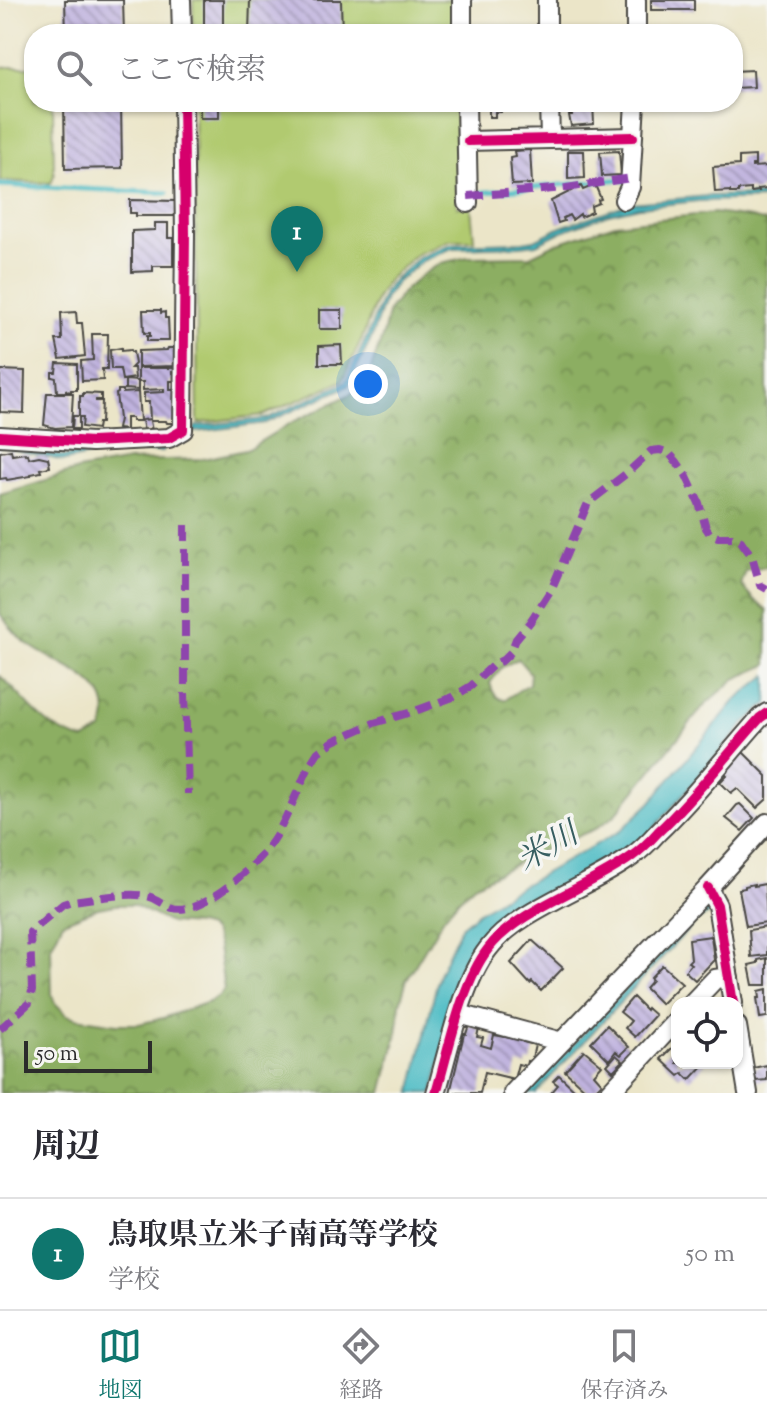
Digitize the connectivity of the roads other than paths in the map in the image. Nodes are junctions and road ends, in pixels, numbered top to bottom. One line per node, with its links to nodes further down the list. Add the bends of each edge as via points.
1 (181, 0): 5 (street)
2 (462, 0): 6 (street)
3 (547, 0): 7 (street)
4 (636, 0): 8 (street)
5 (182, 24)
6 (462, 24)
7 (547, 24)
8 (636, 24)
9 (183, 112): 18 (street, via 183,430 169,438 92,442)
10 (467, 112): 15 (street)
11 (549, 112): 14 (street)
12 (634, 112): 13 (street)
13 (633, 137): 14 (street); 16 (street, via 630,187)
14 (550, 139): 15 (street)
15 (468, 141): 17 (street)
16 (624, 200)
17 (468, 203)
18 (0, 436)
19 (767, 713): 25 (street, via 634,856 521,920 491,945 477,964)
20 (767, 823): 21 (street)
21 (708, 888): 22 (street, via 717,905); 27 (street)
22 (729, 977): 23 (street, via 715,979); 24 (street)
23 (698, 997)
24 (732, 997)
25 (459, 1014): 27 (street); 29 (street)
26 (671, 1026): 31 (street)
27 (562, 1042): 30 (street)
28 (743, 1063): 32 (street)
29 (436, 1093)
30 (513, 1093)
31 (609, 1093)
32 (748, 1093)

